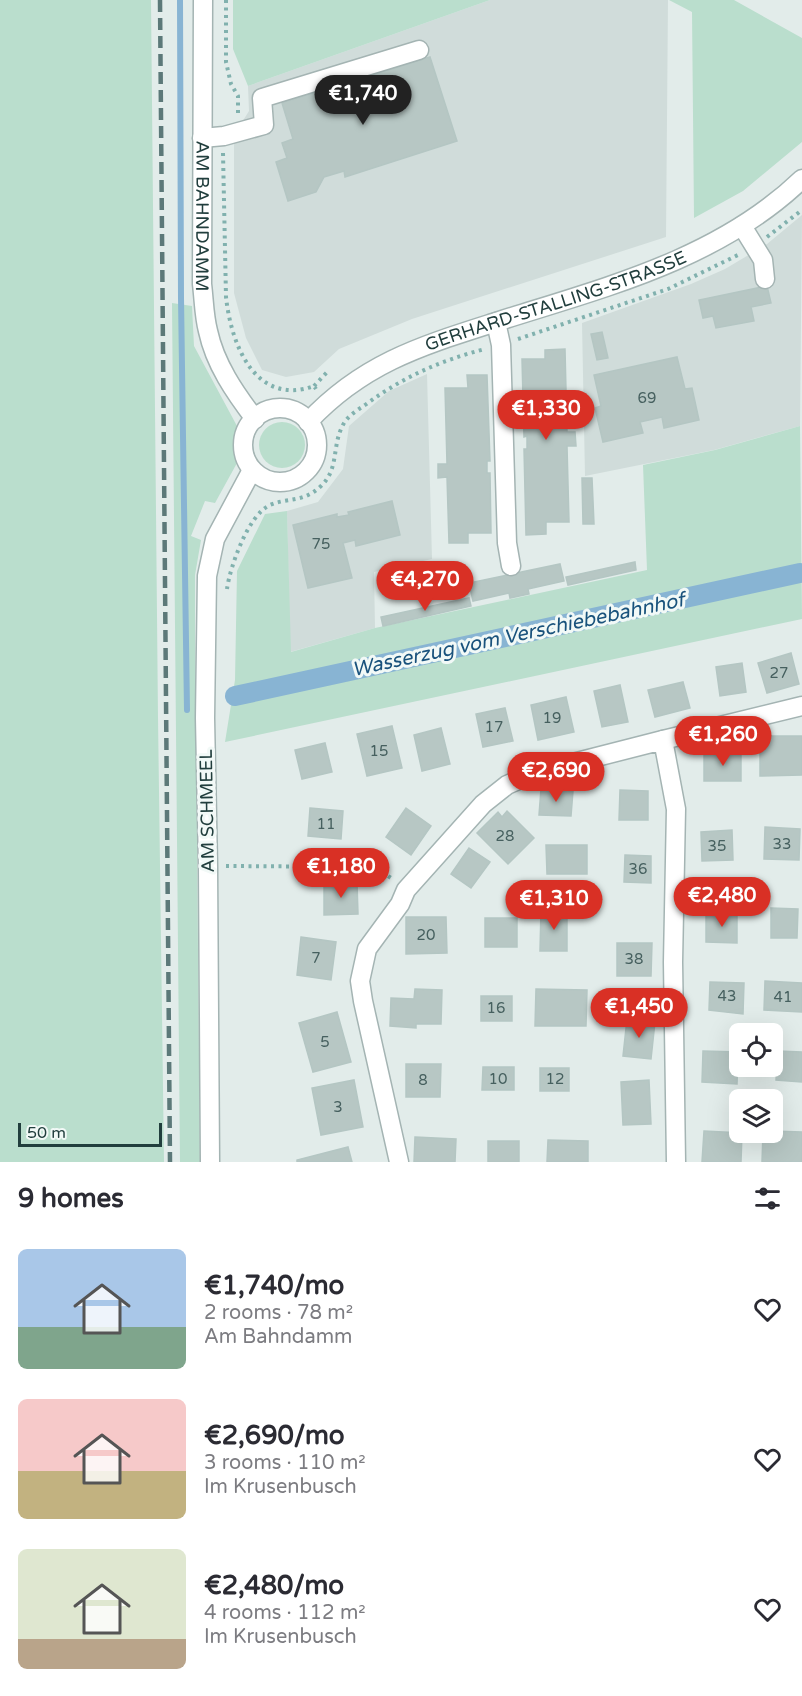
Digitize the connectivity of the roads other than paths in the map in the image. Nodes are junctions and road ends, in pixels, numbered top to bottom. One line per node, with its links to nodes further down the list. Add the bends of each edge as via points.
1 (202, 0): 3 (street, AM BAHNDAMM)
2 (419, 50): 3 (street, via 262,98 264,125)
3 (202, 138): 8 (street, AM BAHNDAMM, via 202,284 208,335 225,374)
4 (799, 189): 5 (street, GERHARD-STALLING-STRASSE)
5 (742, 226): 6 (street, via 764,260); 7 (street, GERHARD-STALLING-STRASSE, via 659,269)
6 (765, 279)
7 (496, 322): 9 (street, GERHARD-STALLING-STRASSE, via 381,364 344,388); 11 (street, via 501,345 507,543)
8 (255, 419): 9 (street, via 265,411 279,408 289,409); 10 (street, via 243,439 243,451)
9 (308, 422): 10 (street, via 316,452 305,472 290,481 279,482)
10 (252, 470): 14 (street, AM SCHMEEL, via 215,539 207,576)
11 (512, 566)
12 (802, 706): 13 (street)
13 (663, 740): 15 (street, via 534,773 507,785 483,804 406,890 367,950 360,981 363,1001); 16 (street, via 676,809 673,962)
14 (210, 1162)
15 (399, 1162)
16 (676, 1162)

